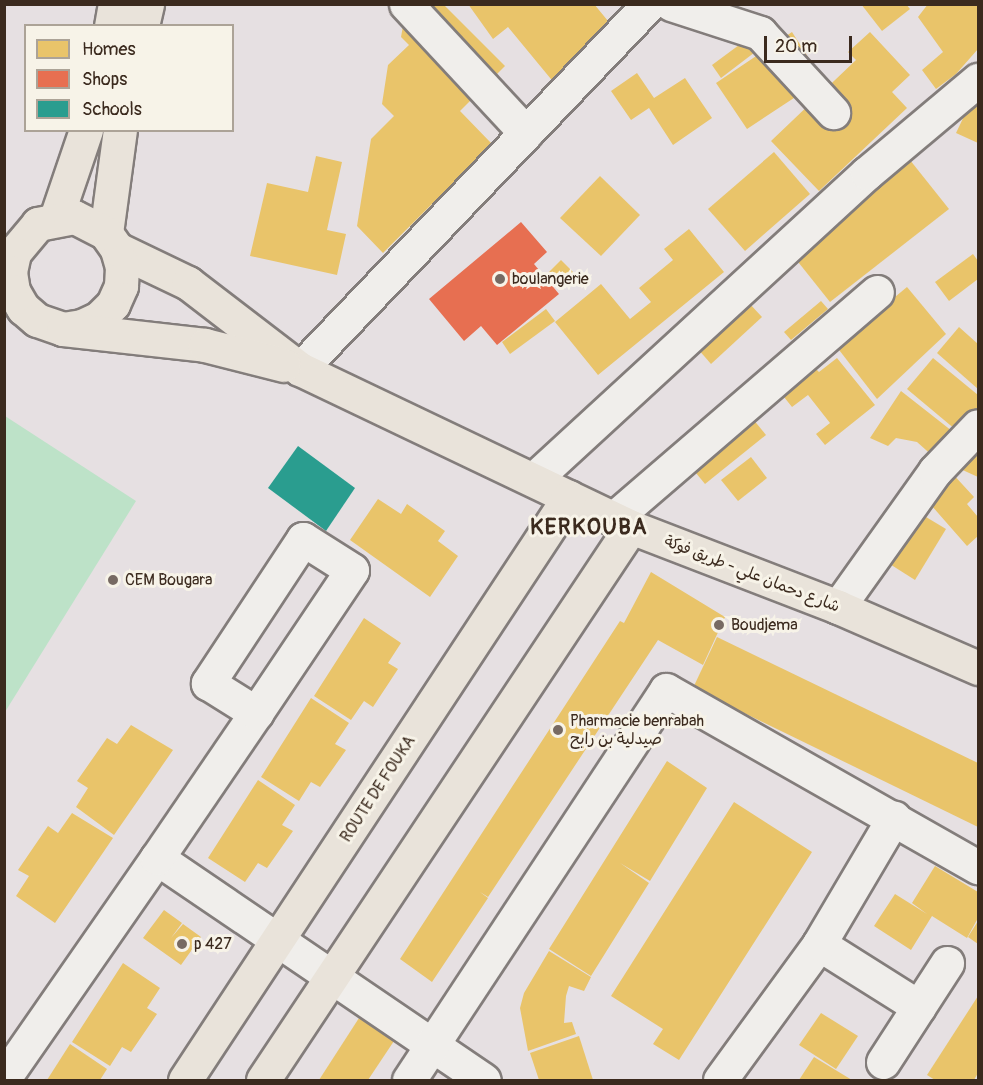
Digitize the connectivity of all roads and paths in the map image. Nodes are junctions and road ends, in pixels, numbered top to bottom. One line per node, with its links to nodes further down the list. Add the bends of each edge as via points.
1 (115, 4): 6 (main road)
2 (147, 4): 7 (main road)
3 (406, 4): 12 (street)
4 (648, 4): 12 (street)
5 (671, 4): 9 (street, via 760,33)
6 (111, 24)
7 (142, 24)
8 (978, 80): 21 (street, via 867,173)
9 (833, 112)
10 (85, 132): 13 (main road)
11 (120, 132): 15 (main road)
12 (526, 133): 19 (street)
13 (56, 218): 14 (main road, via 38,224); 15 (main road, via 74,217)
14 (14, 240): 18 (main road, via 10,272 13,291 23,308)
15 (112, 241): 18 (main road, via 122,267 121,286 113,304 99,318 82,326); 19 (main road, شارع دحمان علي - طريق فوكة, via 188,283)
16 (877, 292): 23 (street)
17 (4, 316): 18 (main road, شارع دحمان علي - طريق فوكة)
18 (50, 324): 19 (main road, شارع دحمان علي - طريق فوكة, via 206,345)
19 (300, 369): 21 (main road, شارع دحمان علي - طريق فوكة)
20 (978, 426): 24 (street, via 935,471)
21 (534, 479): 22 (main road, شارع دحمان علي - طريق فوكة)
22 (569, 497): 23 (main road, شارع دحمان علي - طريق فوكة); 30 (main road, ROUTE DE FOUKA)
23 (622, 523): 24 (main road, شارع دحمان علي - طريق فوكة); 33 (main road)
24 (838, 607): 25 (main road, شارع دحمان علي - طريق فوكة)
25 (978, 667)
26 (256, 713): 26 (street, via 208,683 303,539 352,570); 28 (street)
27 (894, 817): 29 (street); 31 (street); 35 (street, via 666,690)
28 (157, 858): 30 (street); 37 (street)
29 (978, 867)
30 (278, 941): 33 (street); 38 (main road, ROUTE DE FOUKA)
31 (819, 944): 34 (street); 42 (street)
32 (947, 963): 34 (street)
33 (332, 977): 35 (street); 39 (main road)
34 (919, 1007): 36 (street)
35 (432, 1046): 40 (street); 41 (street)
36 (883, 1062)
37 (4, 1078)
38 (185, 1080)
39 (263, 1080)
40 (409, 1080)
41 (484, 1080)
42 (720, 1080)

